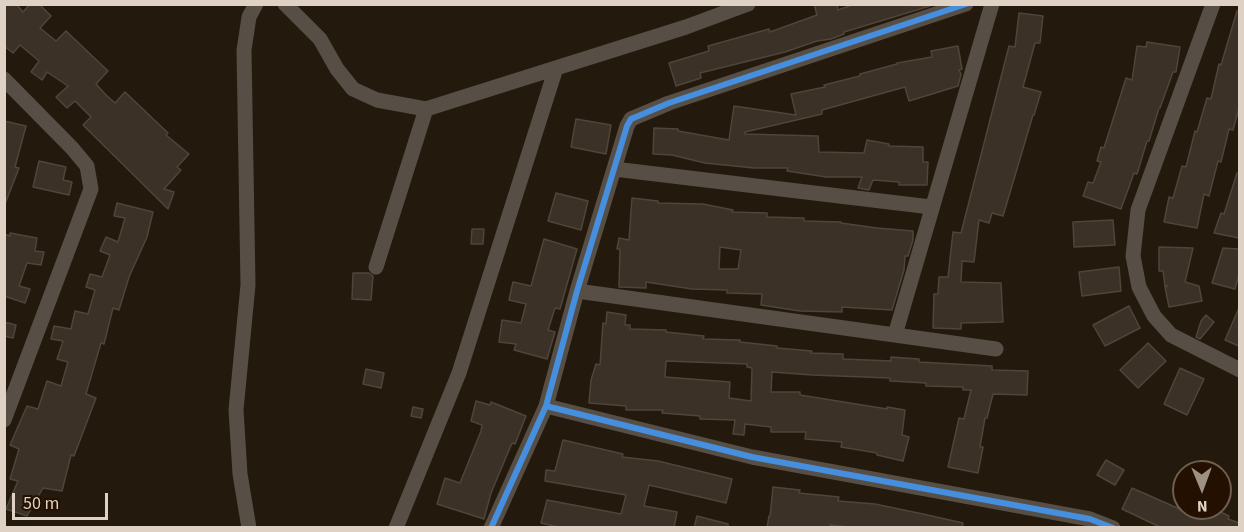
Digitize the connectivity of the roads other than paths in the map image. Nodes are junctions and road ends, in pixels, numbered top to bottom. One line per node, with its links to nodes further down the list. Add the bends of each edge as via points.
1 (256, 4): 20 (street, via 249,17 244,50 248,285 236,410 240,474)
2 (285, 4): 9 (street, via 320,39 353,88 377,100)
3 (748, 4): 7 (street)
4 (966, 4): 10 (street, via 640,114 627,126)
5 (992, 4): 11 (street)
6 (1214, 4): 16 (street, via 1138,210 1133,256 1139,287 1154,316 1171,335)
7 (556, 68): 9 (street); 21 (street, via 459,373)
8 (4, 79): 18 (street, via 87,166 91,189)
9 (426, 109): 12 (street)
10 (614, 169): 11 (street); 13 (street)
11 (931, 207): 14 (street)
12 (376, 267)
13 (577, 291): 14 (street); 17 (street)
14 (895, 335): 15 (street)
15 (996, 349)
16 (1239, 370)
17 (546, 406): 19 (street, via 752,457); 22 (street)
18 (4, 420)
19 (1088, 523): 23 (street)
20 (249, 528)
21 (396, 528)
22 (491, 528)
23 (1113, 528)

